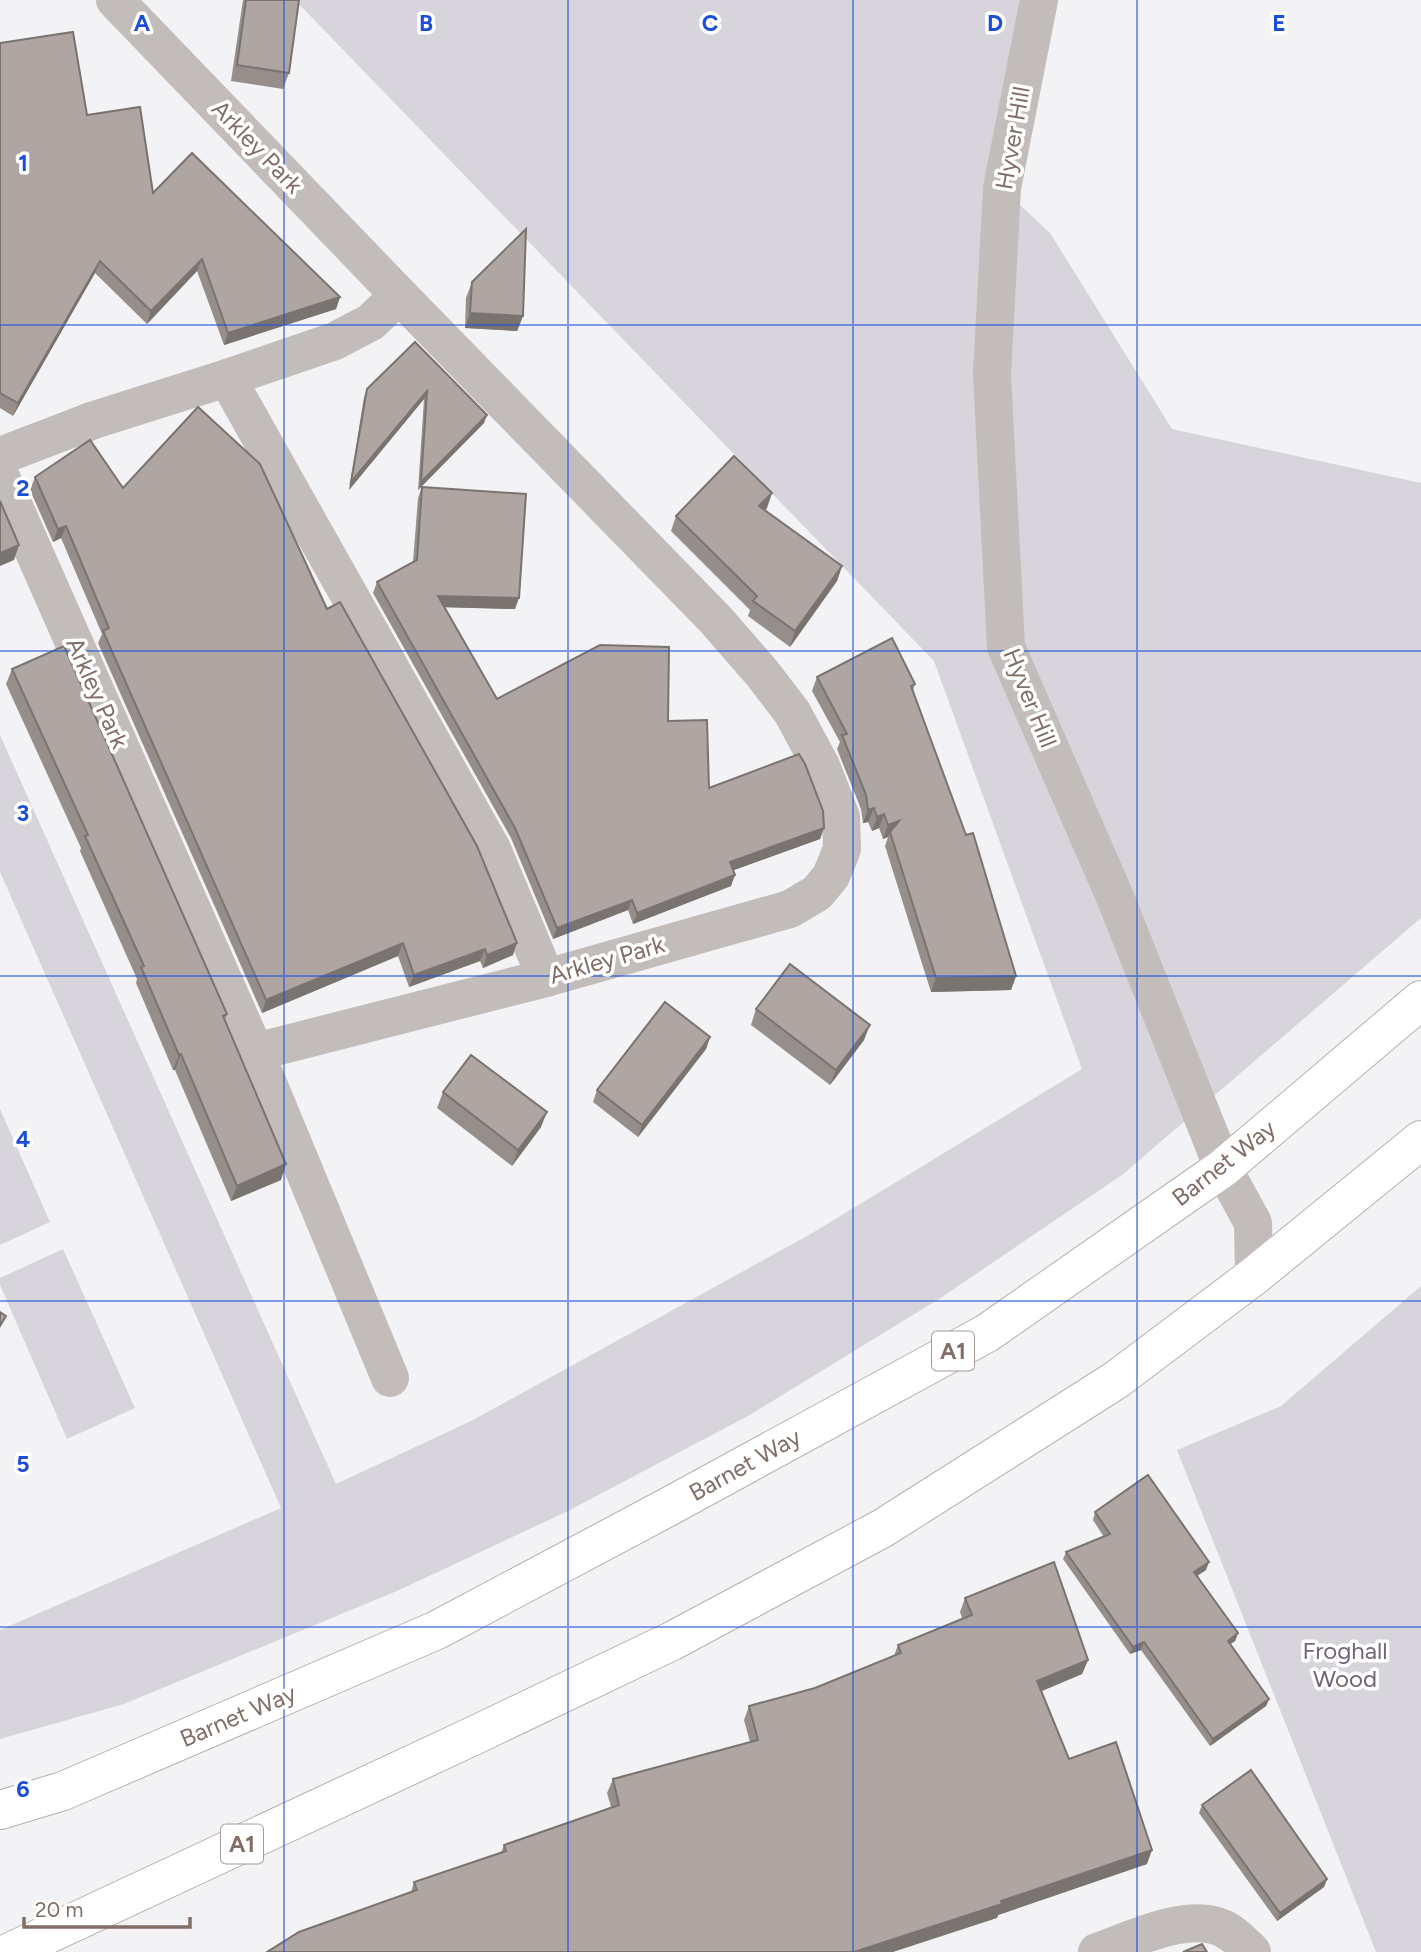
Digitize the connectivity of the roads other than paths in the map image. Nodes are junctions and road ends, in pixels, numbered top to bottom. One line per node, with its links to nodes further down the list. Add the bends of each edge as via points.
1 (115, 0): 3 (street, Arkley Park)
2 (1039, 0): 11 (street, Hyver Hill, via 1002,188 992,374 1006,647 1115,897)
3 (399, 295): 4 (street, via 371,322 335,341); 7 (street, Arkley Park, via 715,619 762,673 792,712 816,755 841,817 842,849 831,876 817,893 790,909)
4 (227, 379): 5 (street, via 94,420); 7 (street, via 492,849)
5 (0, 456)
6 (0, 475): 9 (street, Arkley Park)
7 (546, 978): 9 (street, Arkley Park)
8 (1421, 1000): 11 (highway, Barnet Way / A1)
9 (255, 1052): 13 (street)
10 (1421, 1140): 12 (highway, A1)
11 (1223, 1168): 12 (street, Hyver Hill, via 1253,1223); 14 (highway, Barnet Way / A1, via 987,1333 437,1630 63,1791)
12 (1254, 1276): 15 (highway, A1, via 1116,1380 883,1528 672,1641)
13 (390, 1378)
14 (0, 1810)
15 (10, 1952)
16 (1097, 1952): 17 (street, via 1175,1924 1198,1922 1223,1928)
17 (1252, 1952)

